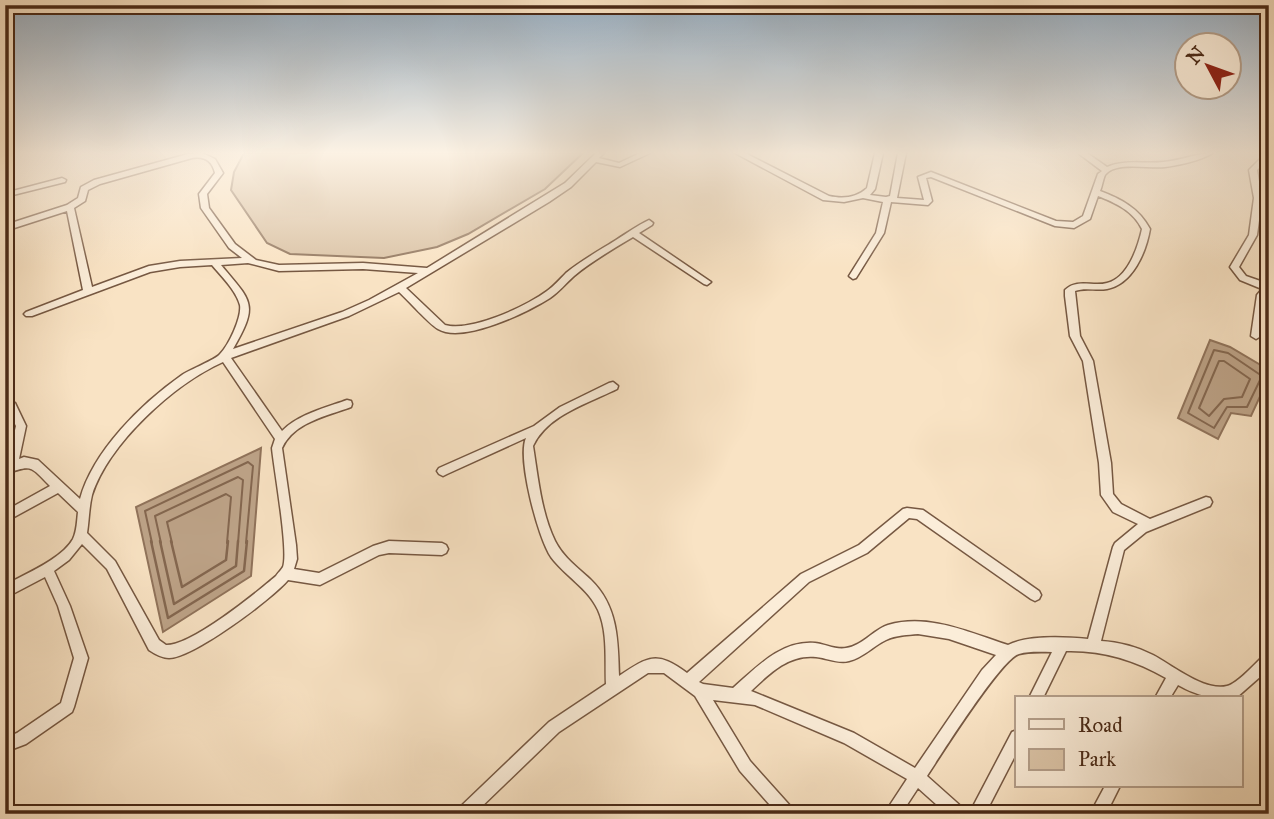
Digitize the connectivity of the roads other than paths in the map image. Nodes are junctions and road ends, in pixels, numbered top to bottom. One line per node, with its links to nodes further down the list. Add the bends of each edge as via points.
1 (84, 191): 13 (street, via 82,199)
2 (205, 191): 17 (street, via 202,202 232,246)
3 (559, 191): 19 (street)
4 (813, 191): 11 (street, via 841,201)
5 (868, 191): 11 (street)
6 (895, 191): 12 (street)
7 (926, 191): 12 (street, via 925,203)
8 (975, 191): 10 (street, via 1055,223 1074,225 1087,217)
9 (1257, 191): 23 (street, via 1253,235 1234,267 1243,278)
10 (1095, 192): 39 (street, via 1125,206 1146,229 1130,271 1111,286 1074,287 1070,296 1075,337 1088,360 1107,495 1117,508)
11 (863, 196): 12 (street)
12 (889, 200): 20 (street, via 880,233)
13 (70, 208): 15 (street); 24 (street)
14 (649, 223): 16 (street)
15 (5, 228)
16 (633, 233): 21 (street); 22 (street, via 538,301 464,330 442,327)
17 (250, 260): 18 (street); 19 (street, via 279,268 371,266)
18 (214, 262): 24 (street, via 149,269); 27 (street, via 247,310)
19 (426, 271): 22 (street)
20 (853, 276)
21 (707, 282)
22 (399, 286): 27 (street, via 335,318)
23 (1268, 288): 26 (street, via 1262,295)
24 (88, 292): 25 (street)
25 (29, 314)
26 (1256, 336)
27 (224, 356): 32 (street); 37 (street, via 163,395 114,448)
28 (613, 386): 31 (street)
29 (347, 404): 32 (street, via 289,428)
30 (5, 405): 33 (street, via 22,426)
31 (536, 429): 34 (street); 51 (street, via 527,446 547,538 604,605 609,618)
32 (279, 437): 43 (street, via 276,448 291,560)
33 (9, 467): 35 (street, via 34,463)
34 (443, 471)
35 (60, 486): 37 (street); 38 (street)
36 (1206, 502): 39 (street)
37 (83, 509): 40 (street)
38 (5, 517)
39 (1150, 525): 47 (street, via 1119,547)
40 (81, 535): 42 (street, via 74,548); 43 (street, via 111,565 161,651 194,642 273,589)
41 (442, 549): 43 (street, via 389,547 320,579)
42 (47, 568): 44 (street); 57 (street, via 81,657 67,707)
43 (286, 574)
44 (5, 592)
45 (1035, 595): 52 (street, via 919,514 907,513 863,549 806,578)
46 (1062, 645): 47 (street); 48 (street, via 1028,645); 54 (street)
47 (1093, 647): 50 (street, via 1131,653)
48 (1008, 652): 53 (street, via 936,629 908,627 886,633 850,654 790,652); 58 (street)
49 (1269, 660): 50 (street, via 1226,694)
50 (1175, 676): 55 (street)
51 (613, 686): 52 (street, via 646,666 666,666); 60 (street, via 554,727)
52 (695, 686): 53 (street); 61 (street, via 745,766)
53 (737, 694): 58 (street, via 781,707 849,738)
54 (1037, 696)
55 (1162, 696)
56 (1015, 741): 64 (street)
57 (5, 745)
58 (916, 777): 62 (street); 63 (street)
59 (1112, 788): 65 (street)
60 (463, 814)
61 (788, 814)
62 (892, 814)
63 (959, 814)
64 (977, 814)
65 (1098, 814)

